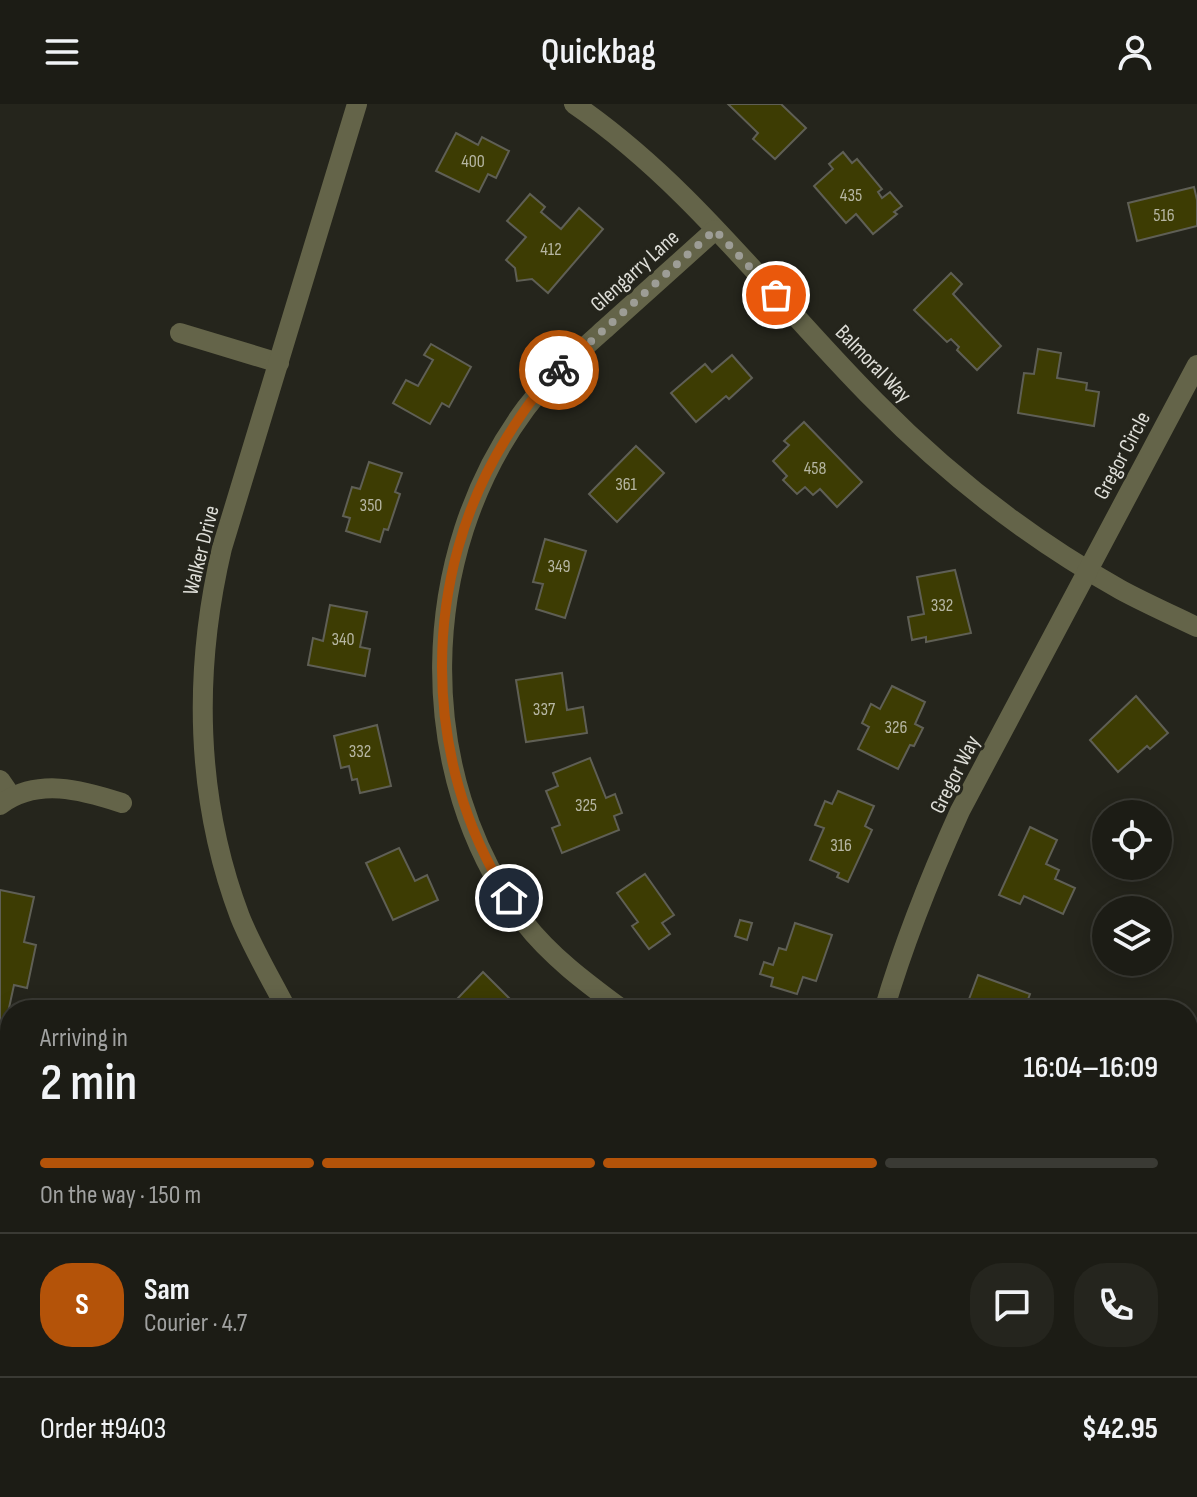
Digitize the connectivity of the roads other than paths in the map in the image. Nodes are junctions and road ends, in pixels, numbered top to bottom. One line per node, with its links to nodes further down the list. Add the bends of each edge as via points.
1 (357, 104): 5 (street, Walker Drive)
2 (574, 104): 3 (street, Balmoral Way, via 651,165)
3 (715, 230): 7 (street, Balmoral Way, via 888,413 957,475); 12 (street, Glengarry Lane, via 548,380 524,410 468,514 452,570 441,648 442,706 452,763 493,873 535,933)
4 (180, 333): 5 (street)
5 (279, 363): 11 (street, Walker Drive, via 212,591 201,706 205,775 221,859 251,941)
6 (1197, 365): 7 (street, Gregor Circle)
7 (1087, 569): 8 (street, Balmoral Way); 13 (street, Gregor Way, via 942,851)
8 (1197, 627)
9 (4, 794): 10 (street, via 46,787)
10 (122, 803)
11 (282, 1000)
12 (609, 1000)
13 (887, 1000)

